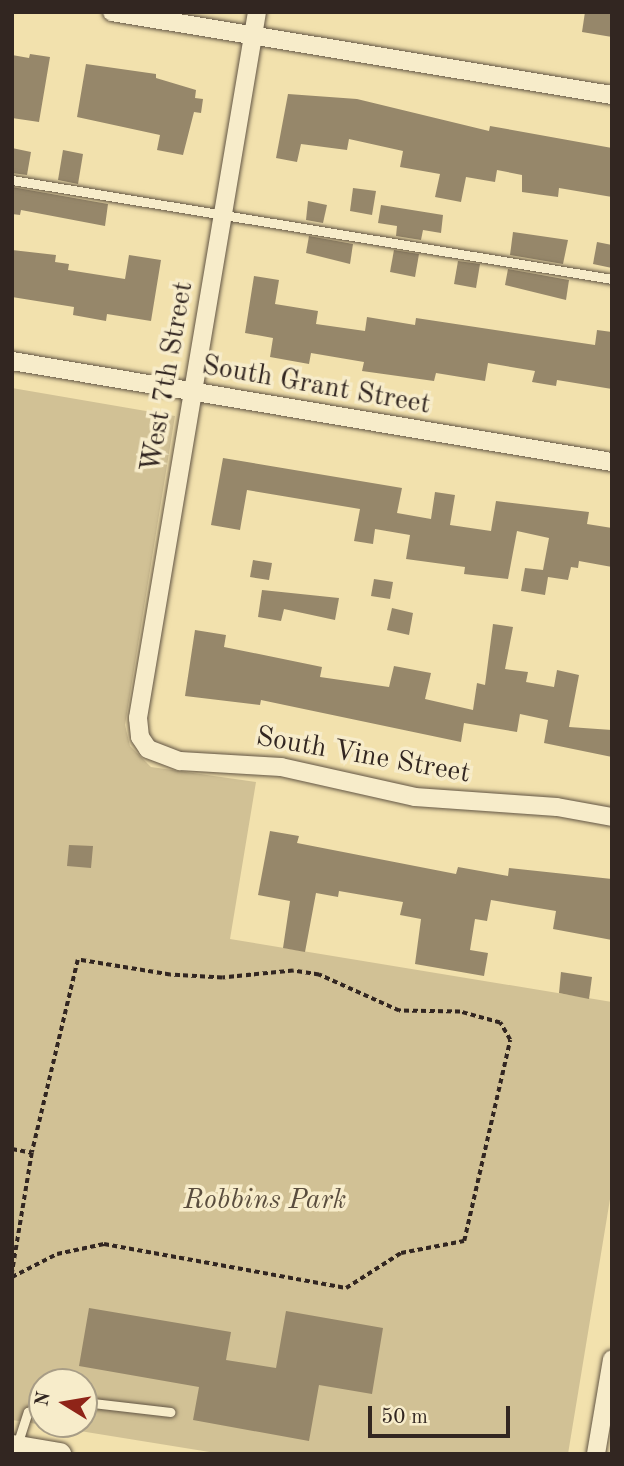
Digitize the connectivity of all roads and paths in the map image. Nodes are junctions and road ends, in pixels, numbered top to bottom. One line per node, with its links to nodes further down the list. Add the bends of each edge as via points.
1 (112, 12): 3 (street)
2 (257, 12): 3 (street, West 7th Street)
3 (254, 36): 4 (street); 6 (street, West 7th Street)
4 (612, 95)
5 (12, 180): 6 (lane)
6 (223, 215): 7 (lane); 9 (street, West 7th Street)
7 (612, 279)
8 (12, 361): 9 (street, South Grant Street)
9 (192, 392): 10 (street, South Grant Street); 11 (street, West 7th Street, via 138,718 140,737)
10 (612, 462)
11 (148, 749): 12 (street, South Vine Street, via 180,761 281,767 415,797 544,806)
12 (612, 817)
13 (12, 1149): 14 (path)
14 (32, 1153): 15 (path); 15 (path, via 78,960 170,975 222,978 293,971 319,975 399,1011 460,1012 500,1023 510,1040 464,1241 401,1253 346,1289 104,1244 57,1254)
15 (12, 1275)
16 (612, 1359): 22 (street)
17 (98, 1404): 19 (lane)
18 (28, 1412): 20 (lane)
19 (170, 1412)
20 (15, 1449): 21 (street)
21 (59, 1454)
22 (596, 1454)

